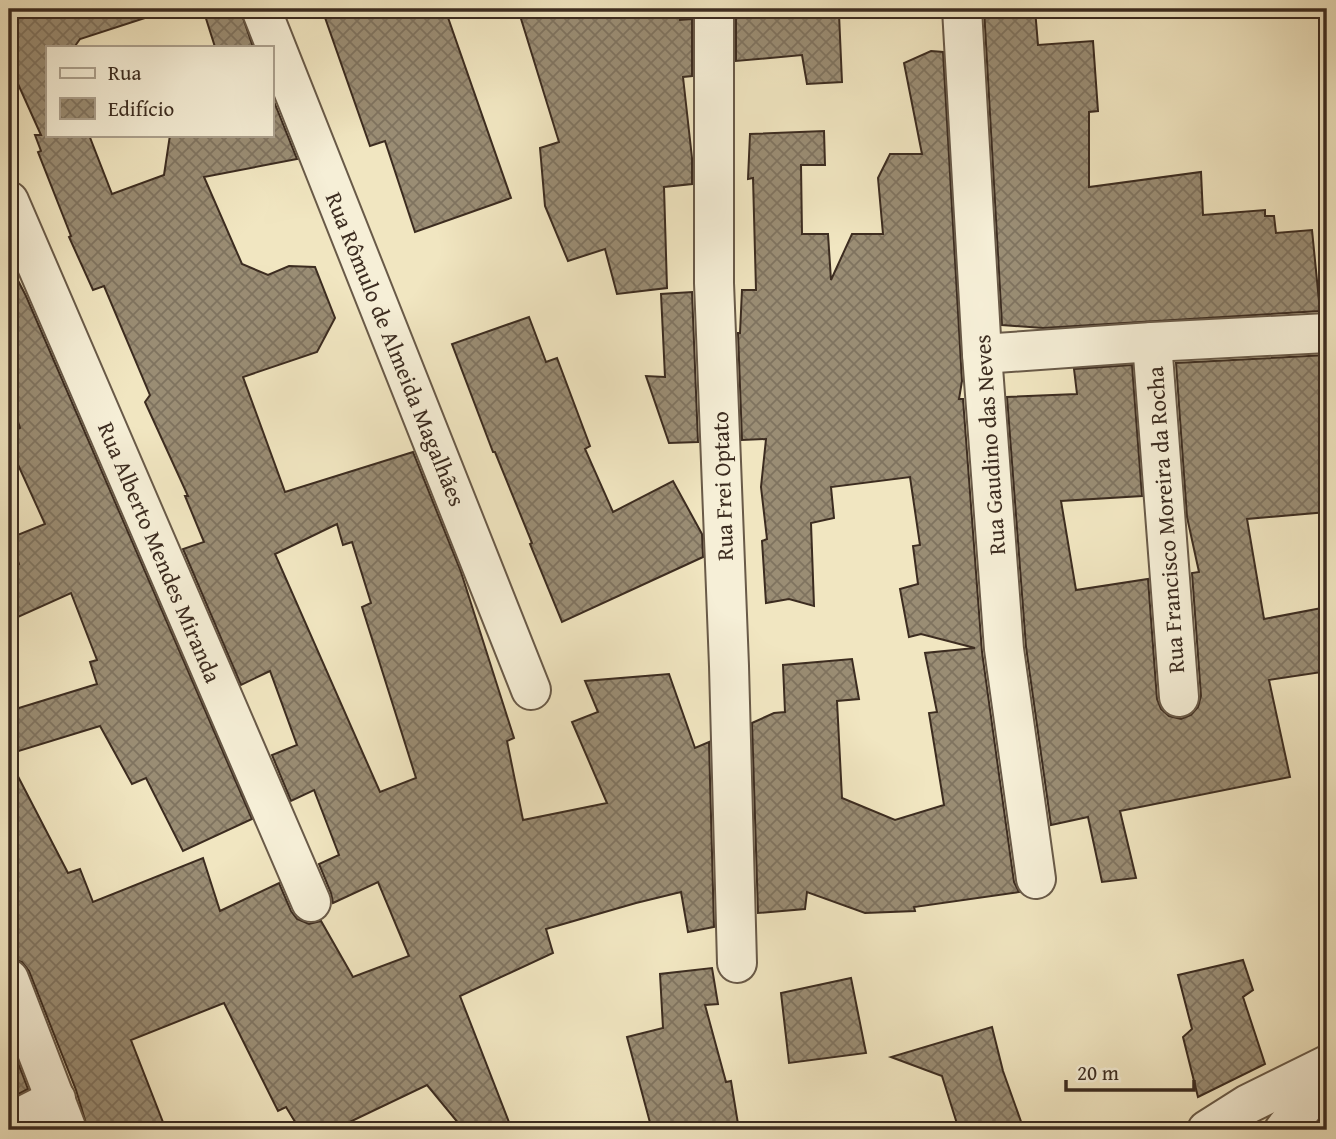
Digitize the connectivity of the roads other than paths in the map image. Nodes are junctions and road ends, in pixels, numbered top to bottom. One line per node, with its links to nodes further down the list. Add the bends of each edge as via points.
1 (261, 9): 8 (street, Rua Rômulo de Almeida Magalhães)
2 (714, 9): 12 (street, Rua Frei Optato, via 714,283)
3 (962, 9): 7 (street, Rua Gaudino das Neves)
4 (9, 201): 11 (street, Rua Alberto Mendes Miranda)
5 (1327, 333): 6 (street)
6 (1152, 342): 7 (street); 9 (street, Rua Francisco Moreira da Rocha)
7 (982, 354): 10 (street, Rua Gaudino das Neves, via 1004,649)
8 (531, 690)
9 (1179, 697)
10 (1036, 879)
11 (311, 902)
12 (737, 963)
13 (9, 979): 16 (street)
14 (1327, 1065): 18 (street)
15 (1327, 1078): 19 (street)
16 (62, 1115): 17 (street)
17 (9, 1124)
18 (1207, 1130)
19 (1284, 1130)

